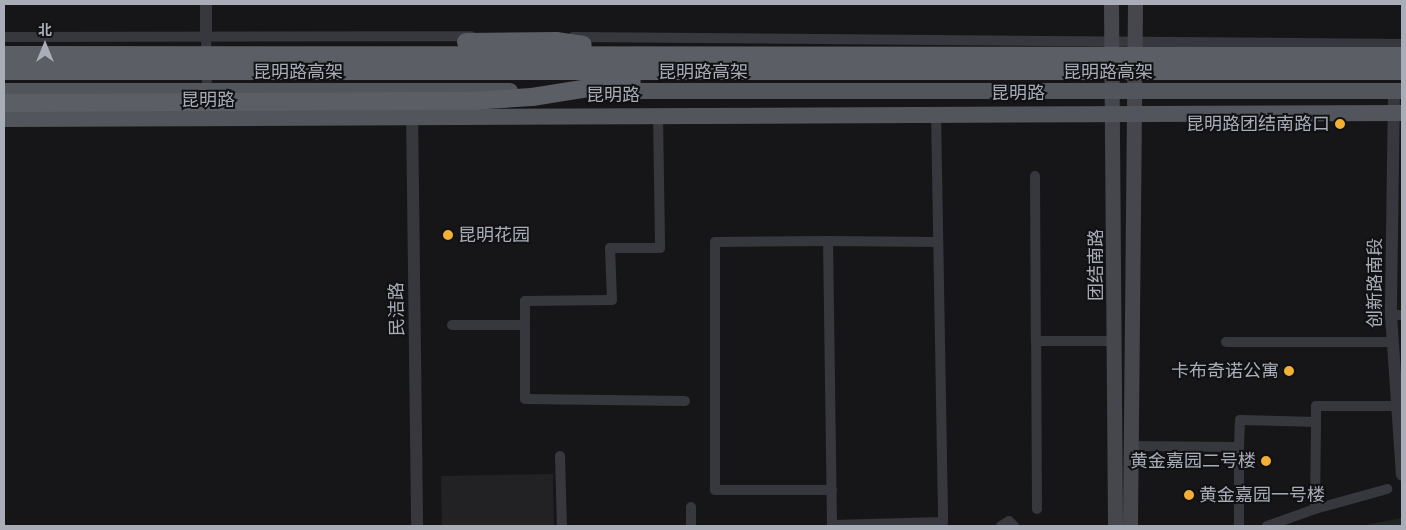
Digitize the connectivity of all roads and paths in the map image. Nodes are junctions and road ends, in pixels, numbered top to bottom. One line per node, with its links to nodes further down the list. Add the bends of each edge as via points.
1 (206, 4): 4 (street)
2 (1111, 4): 6 (main road, 团结南路)
3 (1134, 4): 7 (main road, 团结南路)
4 (206, 36): 5 (street); 6 (street); 17 (street)
5 (4, 37)
6 (1111, 42): 7 (street); 20 (main road, 团结南路)
7 (1135, 42): 8 (street); 21 (main road, 团结南路)
8 (1402, 44)
9 (4, 47): 10 (highway, bridge, via 556,42)
10 (645, 54): 11 (highway, 昆明路高架, bridge); 12 (highway, 昆明路高架, bridge)
11 (4, 55)
12 (1402, 57): 19 (street)
13 (4, 71): 15 (highway, 昆明路高架, bridge)
14 (1402, 71): 15 (highway, 昆明路高架, bridge)
15 (687, 72): 22 (highway, bridge, via 532,97 471,101)
16 (4, 91): 17 (main road, 昆明路)
17 (207, 91): 18 (main road, 昆明路)
18 (412, 91): 20 (main road, 昆明路); 29 (street, 民洁路)
19 (1398, 91): 21 (main road, 昆明路); 25 (street, 创新路南段)
20 (1112, 93): 21 (main road, 昆明路); 26 (main road, 团结南路)
21 (1134, 93): 24 (main road, 团结南路)
22 (12, 103)
23 (936, 113): 26 (main road, 昆明路); 27 (main road, 昆明路); 32 (street)
24 (1134, 113): 25 (main road, 昆明路); 26 (main road, 昆明路); 43 (main road, 团结南路)
25 (1398, 113): 33 (street, 创新路南段)
26 (1114, 114): 37 (main road, 团结南路)
27 (658, 115): 29 (main road, 昆明路, via 438,116); 35 (street, via 660,248 610,248 612,300 525,301)
28 (4, 119): 29 (main road, 昆明路)
29 (412, 120): 53 (street, 民洁路)
30 (1035, 176): 36 (street)
31 (828, 241): 32 (street); 48 (street); 48 (street, via 715,242 714,490)
32 (938, 242): 52 (street, via 943,522)
33 (1397, 315): 39 (street, 创新路南段)
34 (452, 325): 35 (street)
35 (525, 325): 40 (street, via 525,399)
36 (1036, 341): 37 (street); 50 (street)
37 (1115, 341): 58 (main road, 团结南路)
38 (1226, 342): 39 (street)
39 (1393, 342): 41 (street, 创新路南段)
40 (685, 401)
41 (1398, 406): 42 (street, via 1316,406); 46 (street, 创新路南段)
42 (1316, 422): 44 (street, via 1240,420); 51 (street)
43 (1130, 446): 44 (street); 59 (main road, 团结南路)
44 (1239, 447): 60 (street)
45 (560, 456): 54 (street)
46 (1402, 475)
47 (1387, 489): 51 (street)
48 (832, 490): 52 (street)
49 (691, 508): 55 (street)
50 (1037, 509)
51 (1315, 509): 61 (street)
52 (832, 525)
53 (417, 526)
54 (562, 526)
55 (691, 526)
56 (1001, 526): 57 (street, via 1009,521)
57 (1014, 526)
58 (1115, 526)
59 (1130, 526)
60 (1239, 526)
61 (1267, 526)

